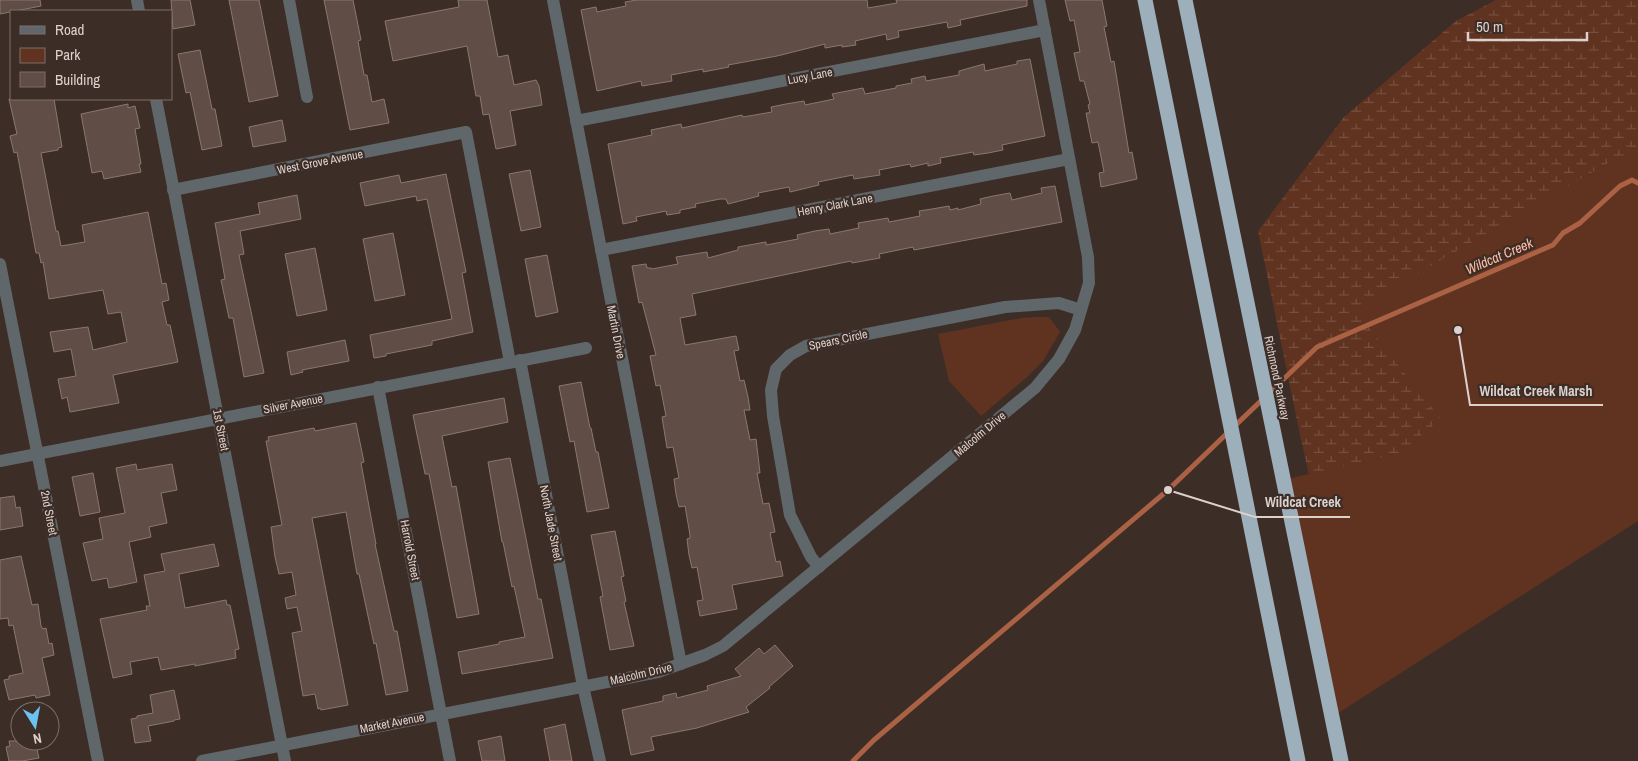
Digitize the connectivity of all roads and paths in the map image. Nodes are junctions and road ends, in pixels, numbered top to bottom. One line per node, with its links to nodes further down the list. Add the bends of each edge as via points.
1 (289, 0): 7 (street)
2 (553, 0): 9 (street, Martin Drive)
3 (1040, 0): 6 (street, Malcolm Drive)
4 (1145, 0): 32 (highway)
5 (1185, 0): 33 (highway, Richmond Parkway)
6 (1045, 30): 9 (street, Lucy Lane); 11 (street, Malcolm Drive)
7 (307, 97)
8 (156, 100): 12 (street, 1st Street)
9 (576, 121): 13 (street, Martin Drive)
10 (466, 132): 12 (street, West Grove Avenue); 17 (street, North Jade Street)
11 (1070, 159): 13 (street, Henry Clark Lane); 15 (street, Malcolm Drive, via 1088,257 1089,283)
12 (173, 190): 19 (street, 1st Street)
13 (601, 250): 23 (street, Martin Drive)
14 (0, 264): 20 (street, 2nd Street)
15 (1081, 310): 22 (street, Malcolm Drive, via 1075,330 1059,359 1035,388); 22 (street, Spears Circle, via 1059,303 1005,307 806,346 790,355 776,370 771,390 773,416 790,515)
16 (586, 348): 17 (street, Silver Avenue)
17 (515, 361): 18 (street, Silver Avenue); 24 (street, North Jade Street)
18 (378, 387): 19 (street, Silver Avenue); 25 (street, Harrold Street)
19 (219, 418): 20 (street, Silver Avenue); 26 (street, 1st Street)
20 (37, 454): 21 (street, Silver Avenue); 27 (street, 2nd Street)
21 (0, 461)
22 (819, 567): 23 (street, Malcolm Drive, via 723,646)
23 (681, 664): 24 (street, Malcolm Drive)
24 (583, 686): 25 (street, Market Avenue); 31 (street, North Jade Street)
25 (441, 714): 26 (street, Market Avenue); 30 (street, Harrold Street)
26 (282, 745): 28 (street, Market Avenue); 29 (street, 1st Street)
27 (98, 761)
28 (202, 761)
29 (285, 761)
30 (450, 761)
31 (600, 761)
32 (1298, 761)
33 (1341, 761)

